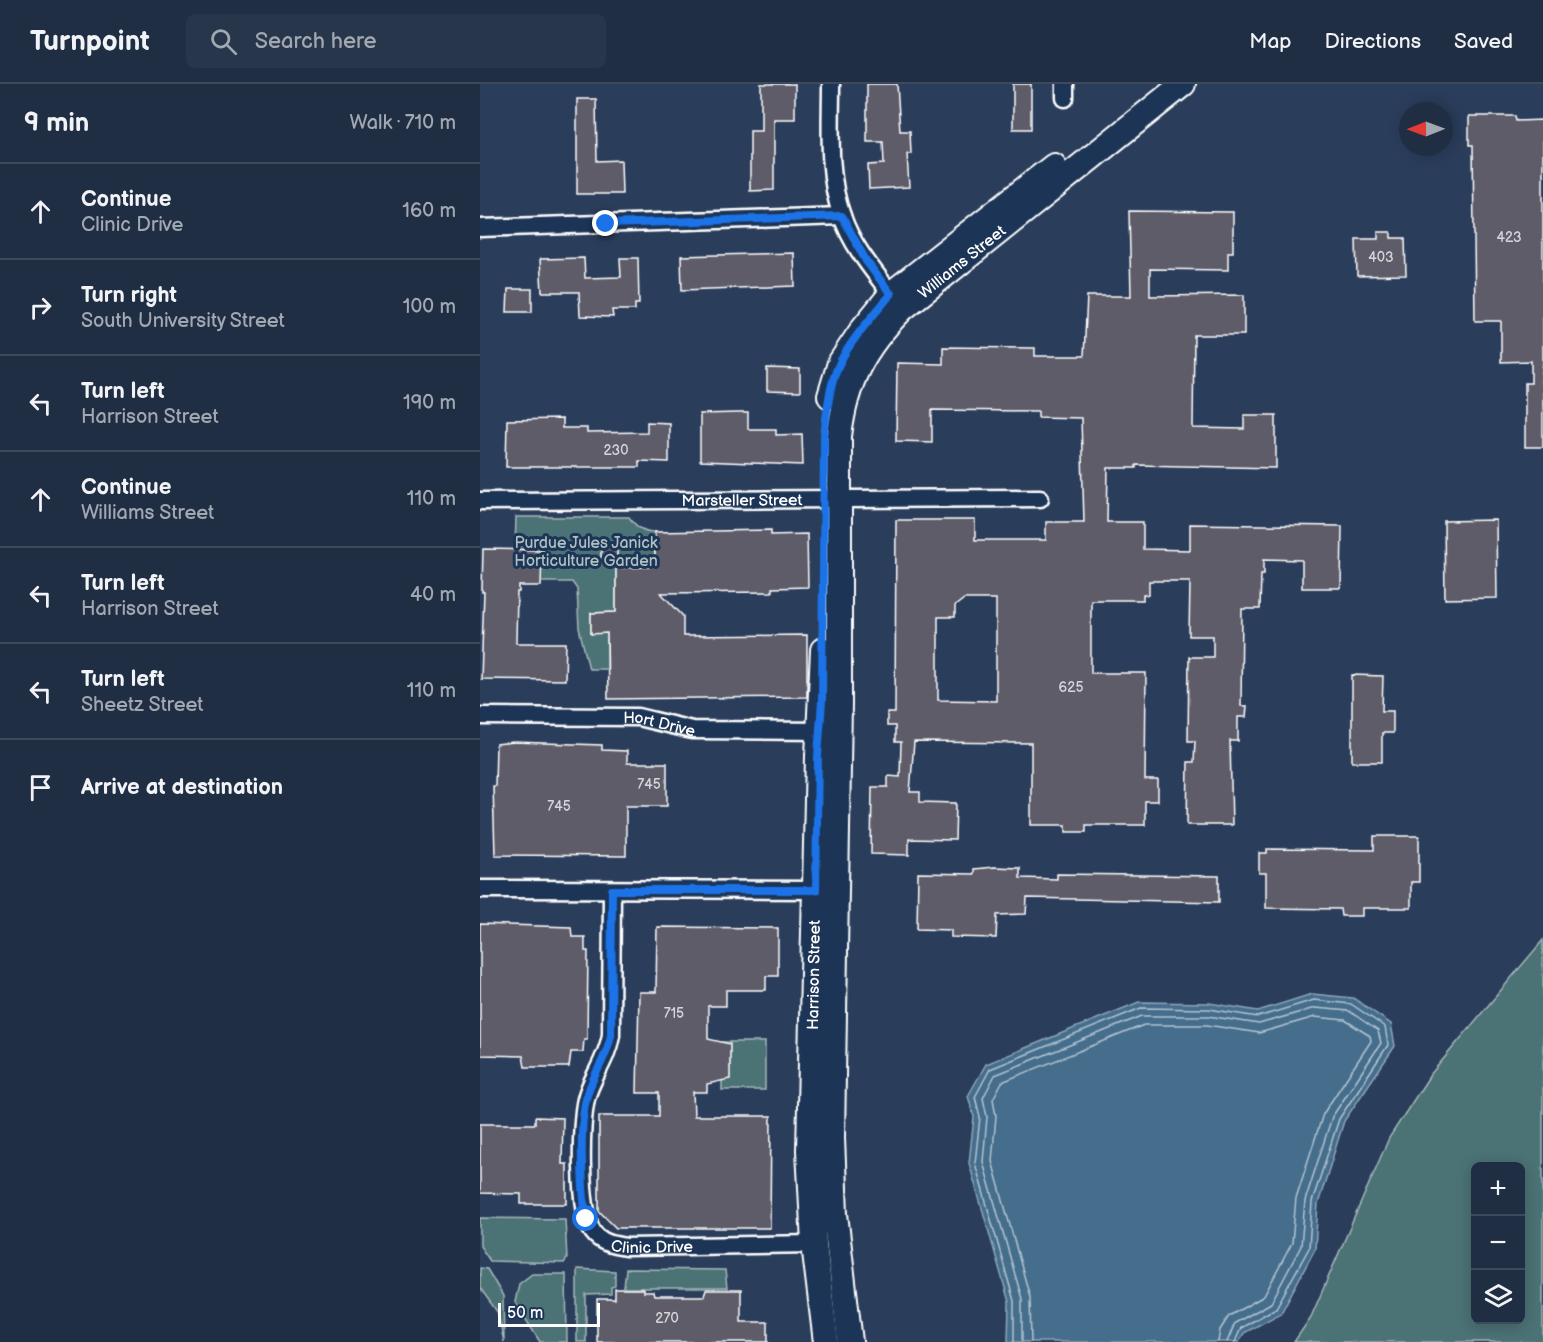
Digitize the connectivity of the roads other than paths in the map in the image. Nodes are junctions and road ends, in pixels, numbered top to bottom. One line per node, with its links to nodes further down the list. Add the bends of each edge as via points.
1 (831, 84): 4 (street, via 831,154)
2 (1156, 84): 6 (main road, Williams Street)
3 (1183, 84): 8 (main road, Williams Street, via 902,309 881,330 850,381)
4 (842, 216): 5 (street); 6 (street, via 866,261)
5 (480, 228)
6 (891, 294): 8 (main road, Williams Street, via 840,363 824,436)
7 (1040, 498): 8 (street, Marsteller Street)
8 (831, 499): 9 (street, Marsteller Street); 11 (main road, Harrison Street)
9 (480, 501)
10 (480, 716): 11 (street, Hort Drive, via 638,717 692,730)
11 (829, 731): 14 (main road, Harrison Street)
12 (480, 889): 13 (street)
13 (612, 890): 14 (street); 15 (street, Clinic Drive, via 611,1035 608,1055 590,1088 585,1108 584,1203 592,1231 609,1244 626,1248)
14 (826, 890): 15 (main road, Harrison Street, via 810,1150); 18 (main road, Harrison Street, via 832,1158)
15 (814, 1244): 16 (main road, Harrison Street); 17 (main road, via 823,1245 827,1251 833,1308)
16 (826, 1342)
17 (844, 1342)
18 (850, 1342)

